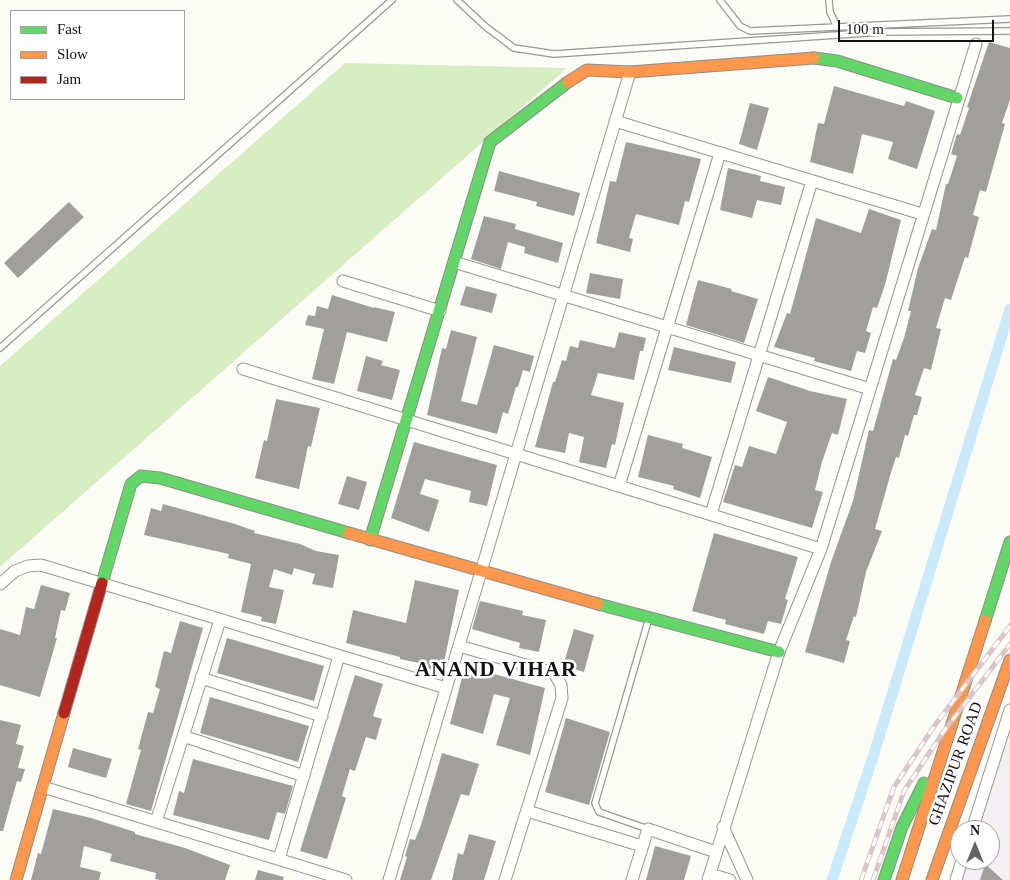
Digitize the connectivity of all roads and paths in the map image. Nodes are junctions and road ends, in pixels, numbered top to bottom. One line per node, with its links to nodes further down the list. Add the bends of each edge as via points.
1 (392, 0): 20 (lane)
2 (457, 0): 7 (lane, via 486,28 514,48 554,54 882,32)
3 (720, 0): 6 (lane, via 740,26 750,31)
4 (829, 0): 6 (lane)
5 (1010, 19): 6 (lane)
6 (837, 27)
7 (1010, 31)
8 (976, 44): 10 (street)
9 (630, 72): 10 (street, via 812,58 837,61); 11 (street); 15 (street, via 587,70 579,73 490,142)
10 (958, 98): 14 (street)
11 (615, 121): 12 (street); 17 (street)
12 (720, 153): 13 (street); 19 (street)
13 (812, 180): 14 (street); 21 (street)
14 (922, 214): 23 (street)
15 (454, 262): 17 (street); 18 (street)
16 (343, 281): 18 (street)
17 (563, 295): 19 (street); 25 (street)
18 (440, 311): 24 (street)
19 (667, 327): 21 (street); 26 (street)
20 (0, 348)
21 (759, 355): 23 (street); 27 (street)
22 (243, 369): 24 (street)
23 (870, 388): 30 (street)
24 (406, 420): 25 (street); 28 (street)
25 (516, 454): 26 (street); 31 (street)
26 (619, 486): 27 (street)
27 (710, 514): 30 (street)
28 (370, 540): 31 (street); 33 (street, via 160,478 141,476 130,484)
29 (1010, 542): 45 (street, GHAZIPUR ROAD)
30 (821, 549): 37 (street)
31 (480, 572): 34 (street); 36 (street)
32 (0, 584): 33 (street, via 15,571 41,565)
33 (102, 584): 35 (street); 47 (street)
34 (650, 618): 37 (street); 52 (lane, via 595,804 599,812)
35 (220, 620): 38 (street); 40 (street)
36 (458, 646): 41 (street); 48 (street, via 554,673 560,686 562,698)
37 (779, 652): 51 (street)
38 (339, 656): 41 (street); 43 (street)
39 (1010, 660): 66 (street, GHAZIPUR ROAD)
40 (202, 678): 43 (street); 44 (street)
41 (446, 688): 59 (street)
42 (1010, 710): 49 (street)
43 (322, 716): 46 (street)
44 (183, 736): 46 (street); 50 (street)
45 (947, 739): 64 (street, via 902,827); 65 (street)
46 (304, 776): 55 (street)
47 (43, 787): 50 (street); 57 (street)
48 (527, 812): 53 (street); 60 (street)
49 (975, 820)
50 (156, 822): 55 (street)
51 (723, 827): 54 (street); 63 (street)
52 (648, 830): 53 (street); 54 (street)
53 (642, 846): 61 (street)
54 (716, 852): 56 (street)
55 (279, 860): 58 (street)
56 (709, 877): 62 (street)
57 (16, 880)
58 (346, 880)
59 (388, 880)
60 (506, 880)
61 (632, 880)
62 (730, 880)
63 (747, 880)
64 (884, 880)
65 (902, 880)
66 (932, 880)

